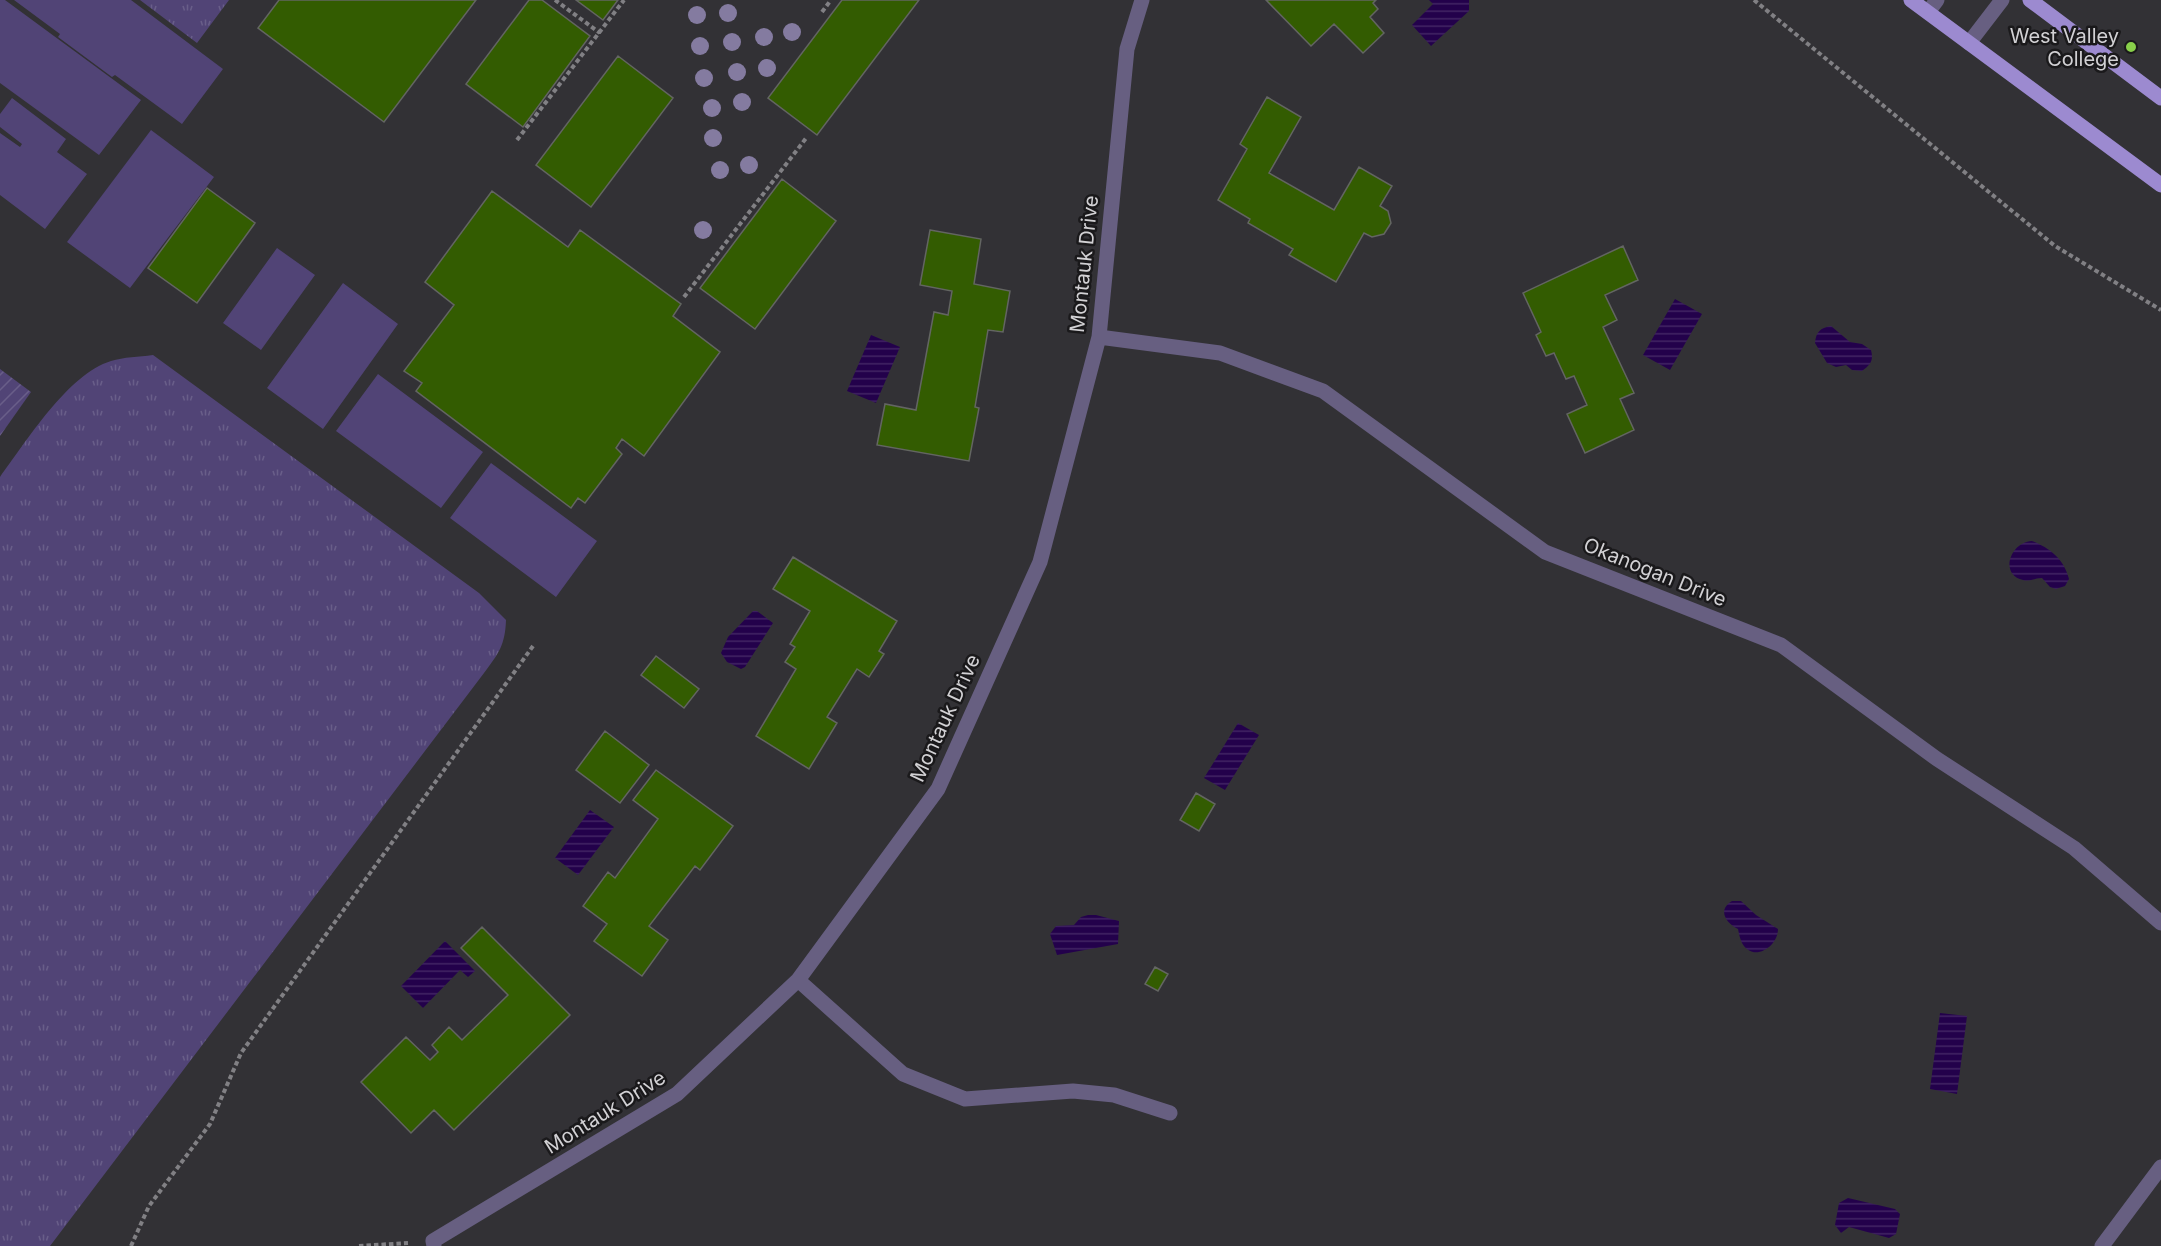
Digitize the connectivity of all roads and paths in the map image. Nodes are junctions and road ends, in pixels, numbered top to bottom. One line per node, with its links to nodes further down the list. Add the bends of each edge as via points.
1 (555, 0): 11 (path)
2 (624, 0): 11 (path)
3 (831, 0): 10 (path)
4 (1142, 0): 19 (street, Montauk Drive, via 1127,49)
5 (1754, 0): 18 (path, via 2055,246)
6 (1911, 0): 9 (main road)
7 (2002, 0): 12 (street)
8 (2030, 0): 13 (main road)
9 (1933, 6): 12 (main road)
10 (822, 12)
11 (600, 33): 15 (path)
12 (1969, 43): 16 (main road)
13 (2161, 98)
14 (807, 137): 17 (path)
15 (517, 140)
16 (2161, 185)
17 (684, 297)
18 (2161, 310)
19 (1099, 337): 21 (street, Okanogan Drive, via 1220,352 1323,391 1545,552 1781,645 1937,759 2074,848); 22 (street, Montauk Drive, via 1040,562 938,789)
20 (532, 646): 26 (path, via 241,1053 210,1124 149,1206)
21 (2161, 923)
22 (798, 980): 23 (street, via 903,1074 965,1099 1073,1091 1114,1095); 25 (street, Montauk Drive, via 677,1094)
23 (1170, 1113)
24 (2161, 1167): 28 (street)
25 (434, 1244): 27 (path)
26 (130, 1246)
27 (359, 1246)
28 (2102, 1246)

